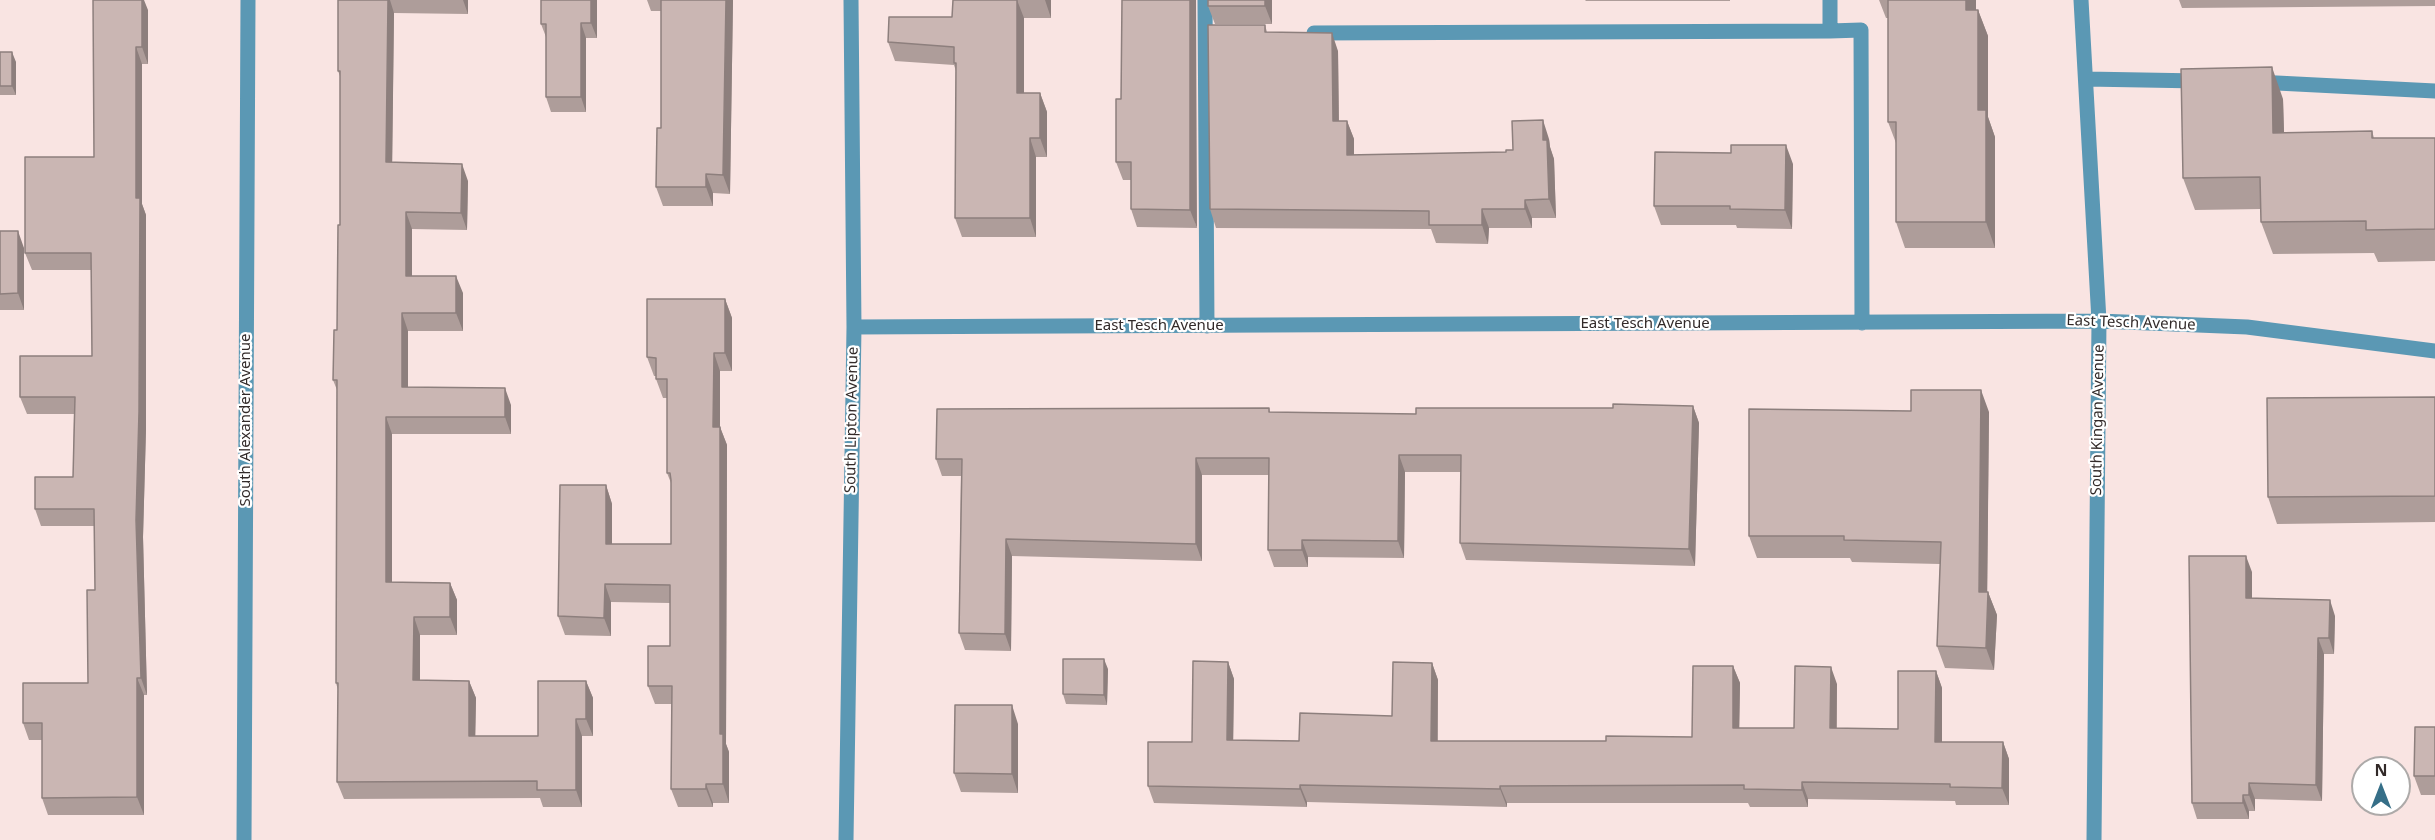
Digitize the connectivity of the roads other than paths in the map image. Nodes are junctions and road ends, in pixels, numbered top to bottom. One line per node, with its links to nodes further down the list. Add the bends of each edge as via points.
1 (248, 0): 17 (street, South Alexander Avenue)
2 (851, 0): 15 (street, South Lipton Avenue)
3 (1205, 0): 14 (street, via 1212,34)
4 (1830, 0): 6 (street)
5 (2081, 0): 8 (street, South Kingan Avenue)
6 (1830, 31): 7 (street); 13 (street, via 1860,30)
7 (1300, 33)
8 (2086, 79): 9 (street); 12 (street, South Kingan Avenue)
9 (2214, 81)
10 (2237, 81): 11 (street)
11 (2435, 91)
12 (2099, 321): 13 (street, East Tesch Avenue); 16 (street, East Tesch Avenue, via 2247,327); 19 (street, South Kingan Avenue)
13 (1862, 322): 14 (street, East Tesch Avenue)
14 (1207, 326): 15 (street, East Tesch Avenue)
15 (854, 327): 18 (street, South Lipton Avenue)
16 (2435, 351)
17 (244, 840)
18 (846, 840)
19 (2094, 840)

